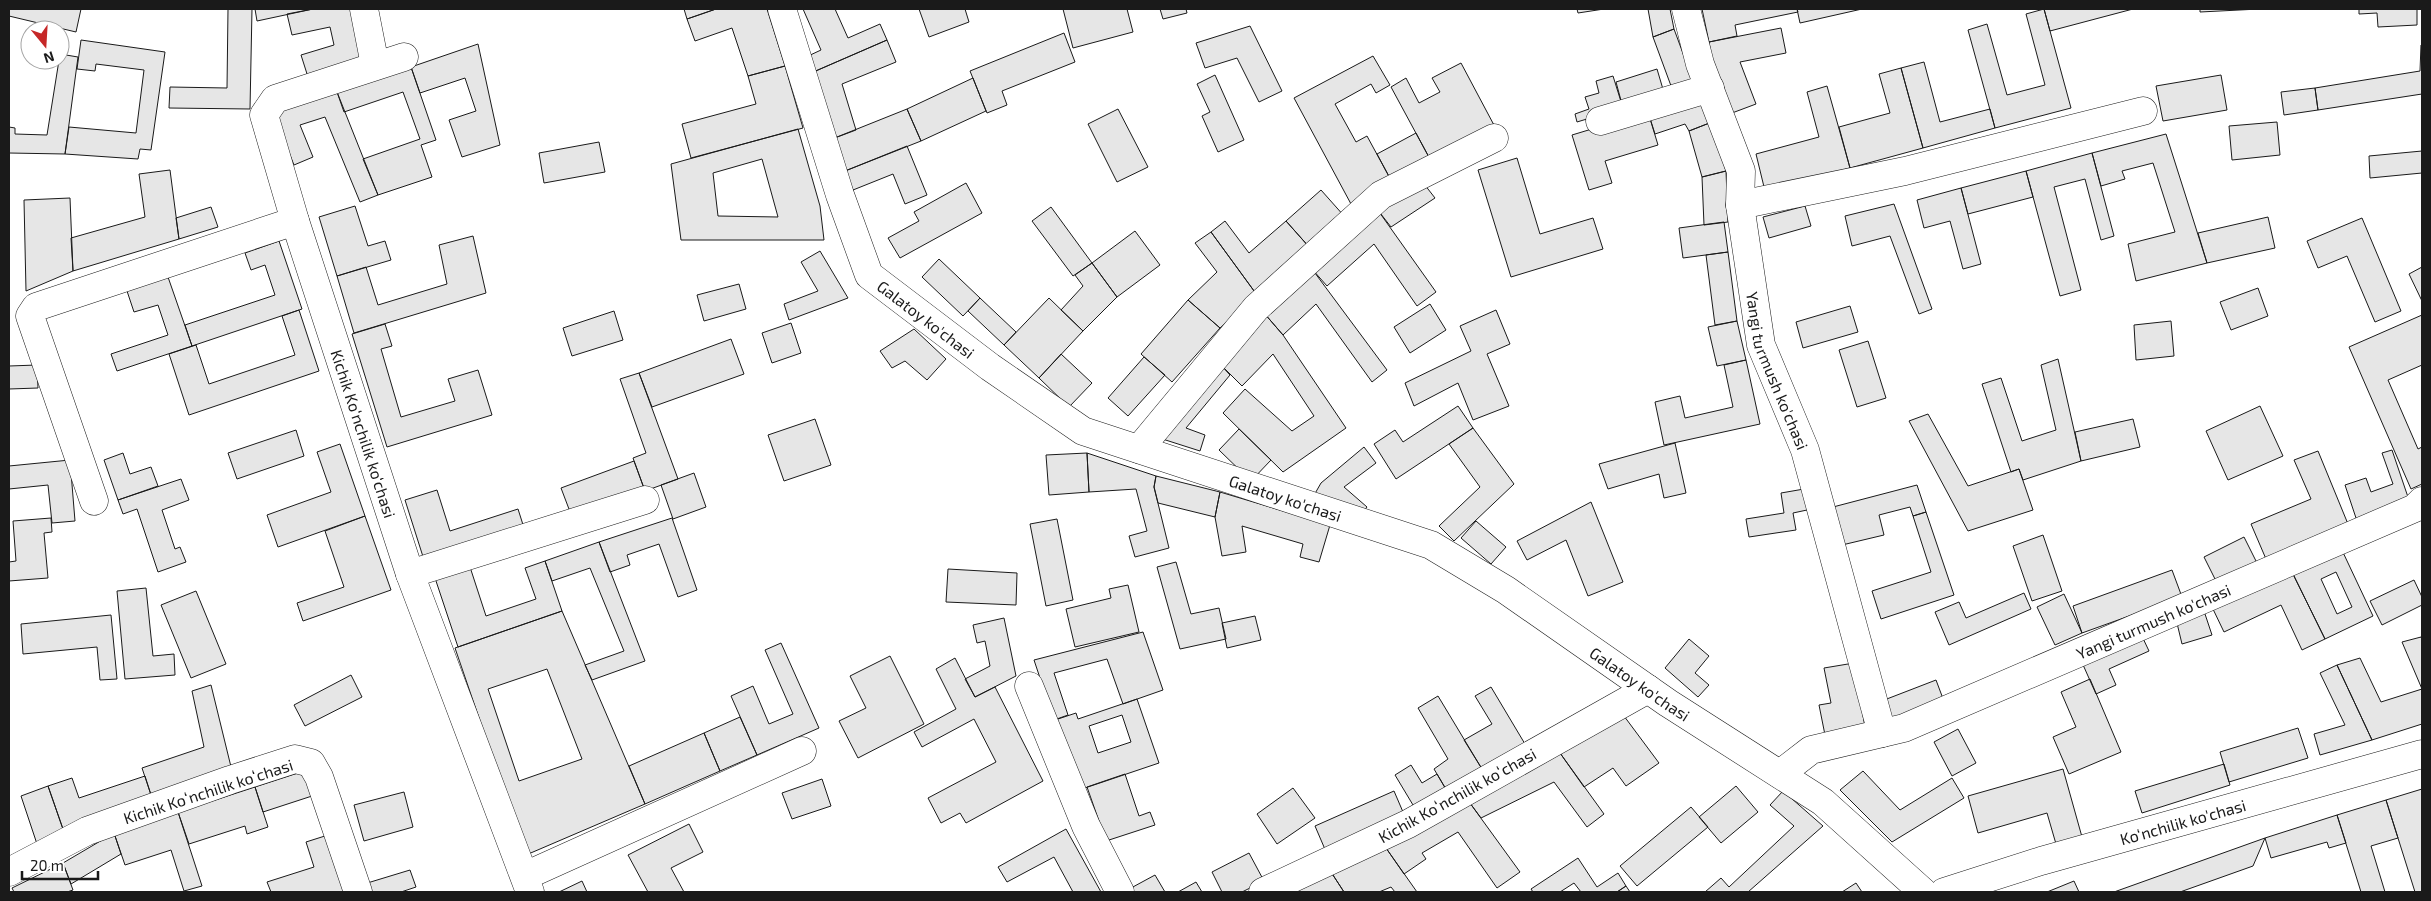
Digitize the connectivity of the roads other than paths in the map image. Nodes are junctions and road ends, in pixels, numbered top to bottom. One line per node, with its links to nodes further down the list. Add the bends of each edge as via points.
1 (364, 9): 5 (street)
2 (782, 9): 12 (street, Galatoy ko'chasi, via 840,195 869,275 990,367 1083,431)
3 (1686, 9): 6 (street, Yangi turmush ko'chasi, via 1700,64)
4 (404, 56): 5 (street, Kichik Ko‘nchilik ko‘chasi)
5 (375, 65): 11 (street, Kichik Ko‘nchilik ko‘chasi, via 275,99 264,115)
6 (1710, 88): 8 (street); 10 (street, Yangi turmush ko'chasi, via 1741,171)
7 (2143, 111): 10 (street, via 1905,171)
8 (1600, 122)
9 (1494, 138): 12 (street, via 1380,195 1256,308)
10 (1740, 205): 19 (street, Yangi turmush ko'chasi, via 1761,346 1805,450)
11 (295, 222): 14 (street, via 36,307 30,316); 16 (street, Kichik Ko‘nchilik ko‘chasi)
12 (1139, 449): 18 (street, Galatoy ko'chasi, via 1432,544 1506,590)
13 (645, 500): 16 (street)
14 (94, 501)
15 (2422, 502): 19 (street, Yangi turmush ko'chasi, via 2415,508 1904,728)
16 (410, 574): 24 (street, Kichik Ko‘nchilik ko‘chasi)
17 (1029, 686): 26 (street, via 1086,826)
18 (1648, 689): 22 (street, Galatoy ko'chasi); 27 (street, Kichik Koʻnchilik koʻchasi, via 1408,824)
19 (1882, 733): 22 (street, Yangi turmush ko'chasi, via 1811,750)
20 (802, 751): 24 (street)
21 (2422, 754): 29 (street, Ko‘nchilik ko'chasi, via 2040,861)
22 (1780, 774): 28 (street, Galatoy ko'chasi, via 1823,802)
23 (9, 872): 25 (street, Kichik Koʻnchilik koʻchasi, via 87,831 295,759 311,764 319,777)
24 (528, 884)
25 (358, 892)
26 (1120, 892)
27 (1263, 892)
28 (1923, 892)
29 (1944, 892)

